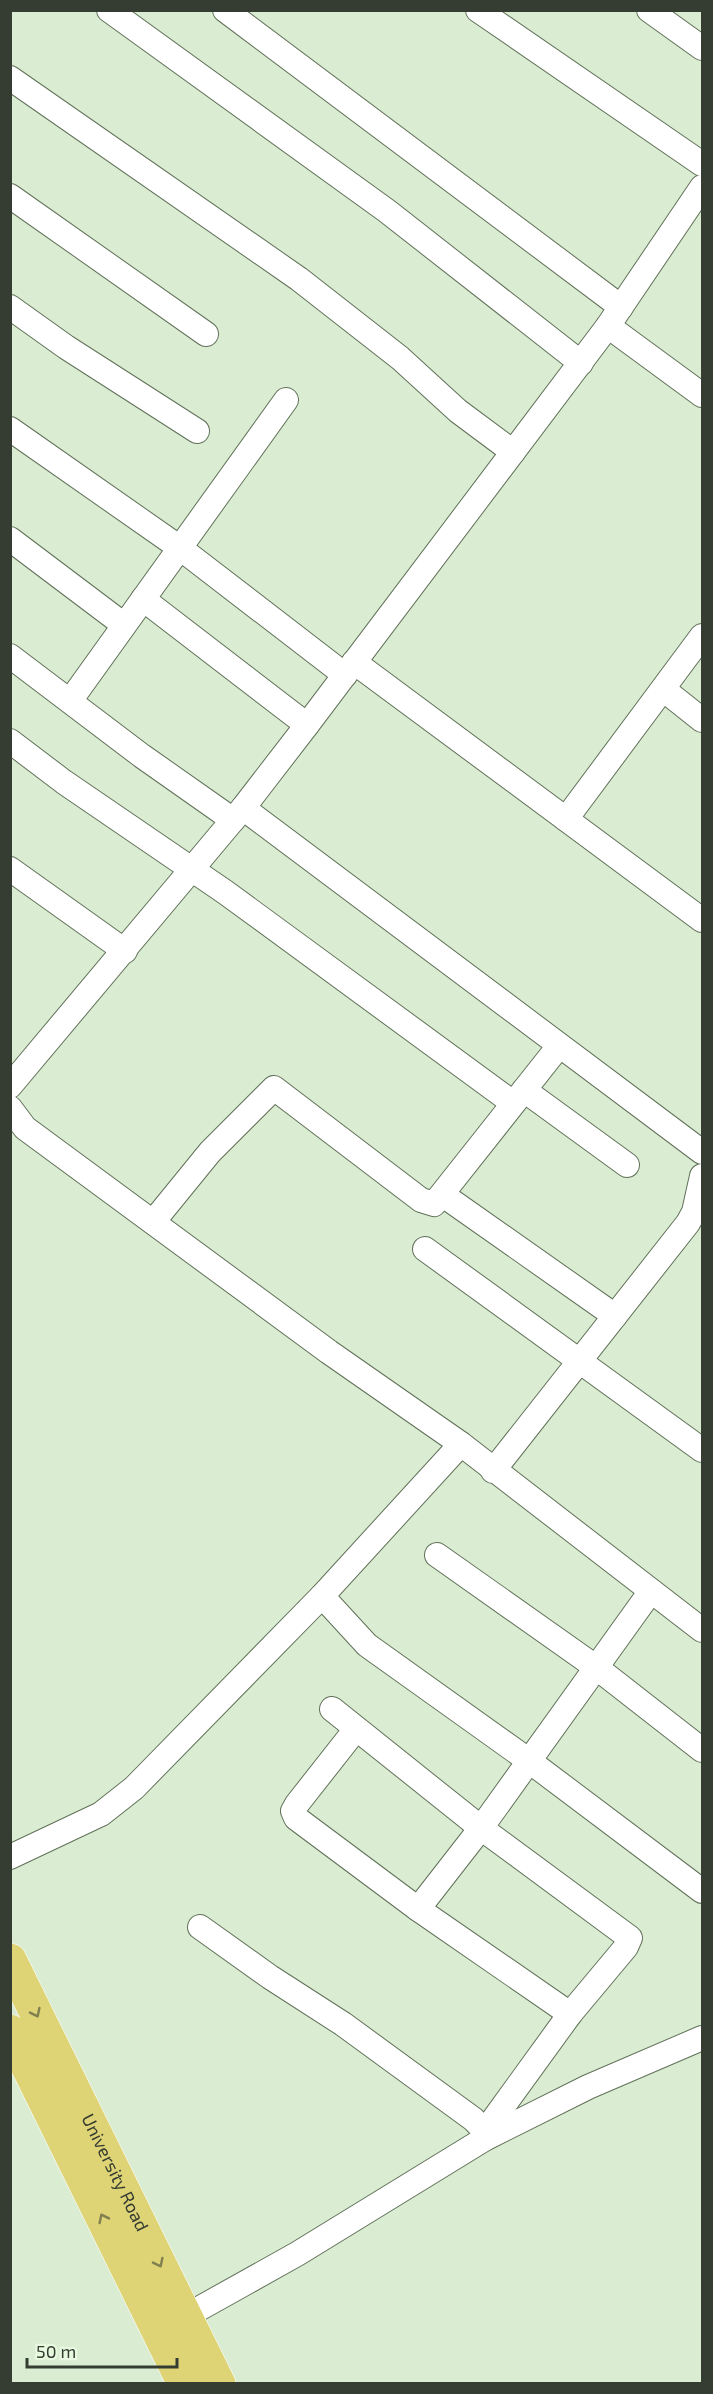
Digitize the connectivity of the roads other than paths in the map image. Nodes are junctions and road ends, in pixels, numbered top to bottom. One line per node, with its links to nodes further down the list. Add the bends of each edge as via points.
1 (110, 10): 13 (street, via 387,211)
2 (225, 10): 11 (street)
3 (478, 10): 7 (street)
4 (649, 10): 5 (street)
5 (702, 48)
6 (10, 78): 18 (street, via 298,279)
7 (702, 164)
8 (702, 187): 11 (street)
9 (10, 196): 12 (street)
10 (10, 307): 17 (street)
11 (615, 317): 13 (street); 14 (street)
12 (206, 334)
13 (581, 363): 18 (street)
14 (702, 395)
15 (286, 400): 20 (street)
16 (10, 429): 20 (street)
17 (197, 431)
18 (513, 452): 25 (street)
19 (10, 539): 22 (street)
20 (180, 548): 21 (street); 25 (street)
21 (143, 599): 22 (street); 29 (street)
22 (124, 625): 27 (street)
23 (702, 636): 26 (street)
24 (10, 656): 27 (street)
25 (350, 668): 29 (street); 32 (street)
26 (663, 689): 28 (street); 32 (street)
27 (70, 701): 31 (street, via 142,756)
28 (702, 720)
29 (307, 725): 31 (street)
30 (10, 741): 34 (street)
31 (238, 814): 34 (street); 37 (street)
32 (566, 819): 35 (street)
33 (10, 869): 36 (street)
34 (191, 869): 36 (street); 39 (street)
35 (702, 920)
36 (125, 951): 38 (street)
37 (559, 1046): 39 (street); 41 (street)
38 (10, 1086)
39 (519, 1096): 42 (street); 44 (street)
40 (10, 1108): 45 (street, via 25,1128)
41 (702, 1152)
42 (627, 1165)
43 (702, 1176): 47 (street, via 694,1212)
44 (443, 1195): 45 (street, via 434,1204 421,1200 274,1088 210,1152); 47 (street)
45 (153, 1222): 49 (street)
46 (425, 1249): 48 (street)
47 (615, 1316): 48 (street)
48 (581, 1360): 50 (street); 51 (street)
49 (461, 1444): 51 (street); 54 (street)
50 (702, 1450)
51 (493, 1471): 53 (street)
52 (437, 1555): 56 (street)
53 (651, 1591): 55 (street); 56 (street)
54 (322, 1596): 60 (street, via 367,1645); 62 (street, via 134,1788 101,1814)
55 (702, 1630)
56 (597, 1668): 59 (street); 60 (street)
57 (332, 1709): 58 (street)
58 (356, 1729): 61 (street); 64 (street, via 293,1811 296,1818)
59 (702, 1750)
60 (528, 1760): 61 (street); 63 (street)
61 (481, 1828): 64 (street); 67 (street, via 630,1938)
62 (10, 1857)
63 (702, 1891)
64 (418, 1910): 67 (street)
65 (200, 1927): 70 (street, via 343,2024 473,2119)
66 (10, 1960): 71 (highway, University Road, one-way to 71)
67 (570, 2014): 70 (street)
68 (10, 2031): 72 (highway, University Road, one-way to 68)
69 (702, 2038): 70 (street)
70 (484, 2133): 71 (street, via 297,2254)
71 (186, 2316): 73 (highway, University Road)
72 (184, 2384)
73 (219, 2384)

